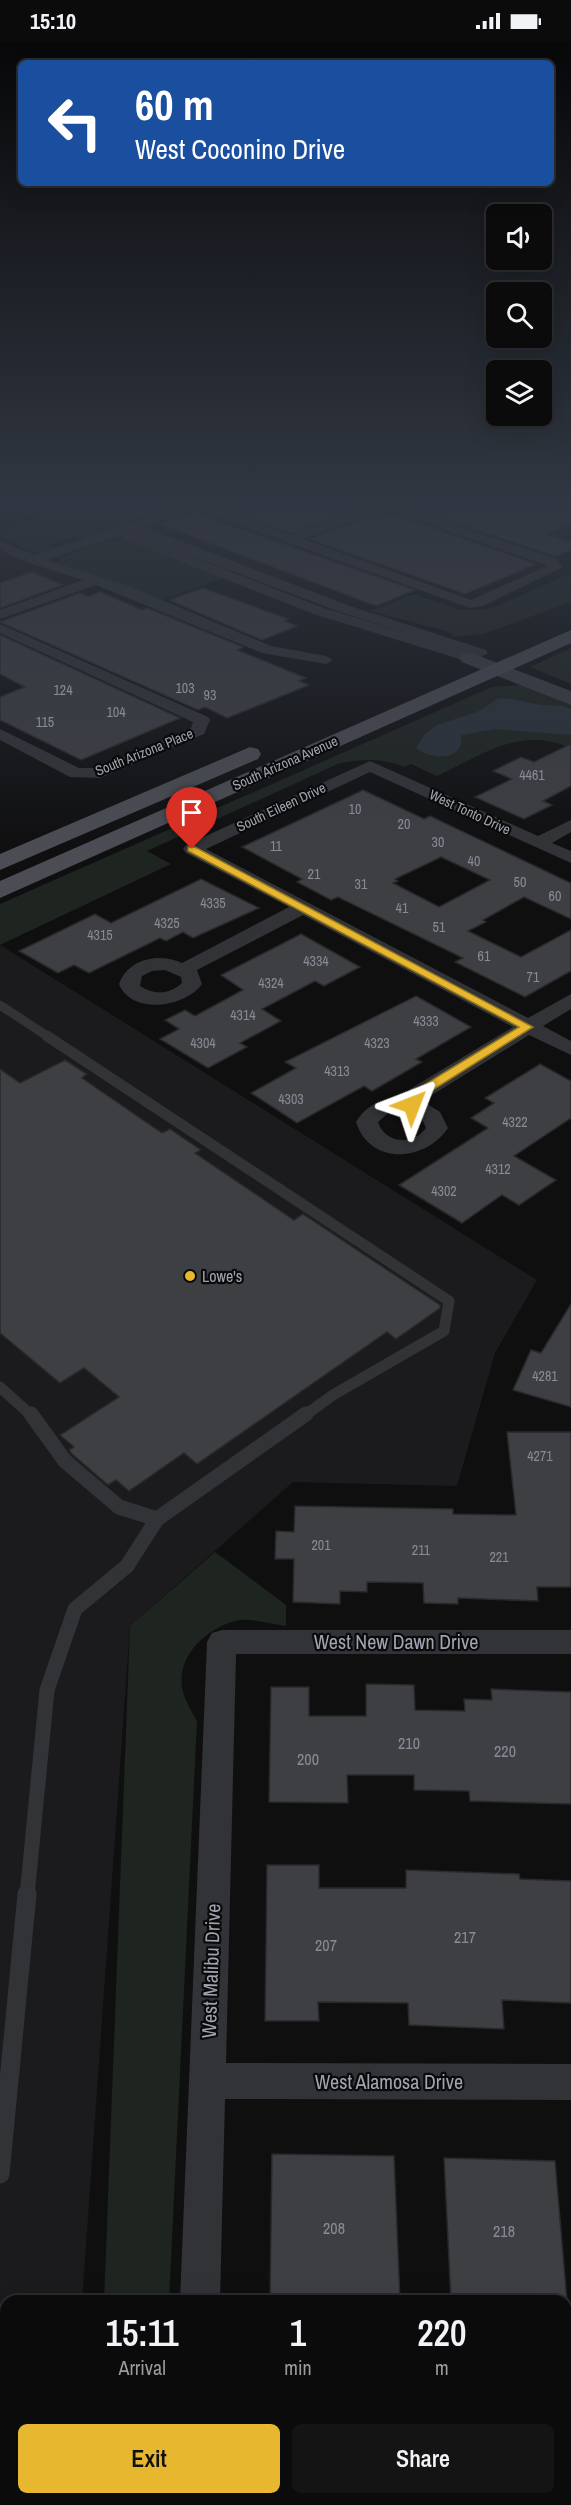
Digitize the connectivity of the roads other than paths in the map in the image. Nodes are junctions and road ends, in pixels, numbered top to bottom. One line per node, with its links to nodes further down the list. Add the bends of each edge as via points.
1 (194, 620): 7 (street, via 267,650)
2 (353, 620): 6 (street)
3 (379, 620): 6 (street)
4 (0, 628): 11 (street, South Arizona Place, via 202,720 200,729 100,773 87,775)
5 (571, 636): 6 (main road, South Arizona Avenue)
6 (492, 657): 8 (main road, South Arizona Avenue); 9 (street); 10 (street); 18 (main road, South Arizona Avenue, via 404,710)
7 (326, 660)
8 (438, 672)
9 (571, 688)
10 (571, 699)
11 (0, 734)
12 (267, 746): 17 (main road, South Arizona Avenue)
13 (370, 766): 15 (street, West Tonto Drive); 19 (street, South Eileen Drive, via 192,849)
14 (571, 825): 15 (street)
15 (538, 843): 16 (street, West Tonto Drive)
16 (571, 858)
17 (0, 863)
18 (0, 890)
19 (302, 908): 20 (street); 23 (street)
20 (185, 969)
21 (571, 1000): 23 (street)
22 (0, 1005): 27 (lane, via 449,1301 444,1331 333,1395)
23 (527, 1027): 24 (street); 25 (street, via 418,1094)
24 (571, 1049)
25 (412, 1105)
26 (0, 1387): 27 (lane, via 30,1413 65,1461 119,1507)
27 (157, 1519): 32 (lane, via 127,1566 75,1609 47,1690)
28 (222, 1642): 29 (street, West New Dawn Drive); 30 (street, West Malibu Drive)
29 (571, 1642)
30 (207, 2081): 31 (street, West Alamosa Drive); 33 (street, West Malibu Drive)
31 (571, 2082)
32 (0, 2174)
33 (200, 2295)

